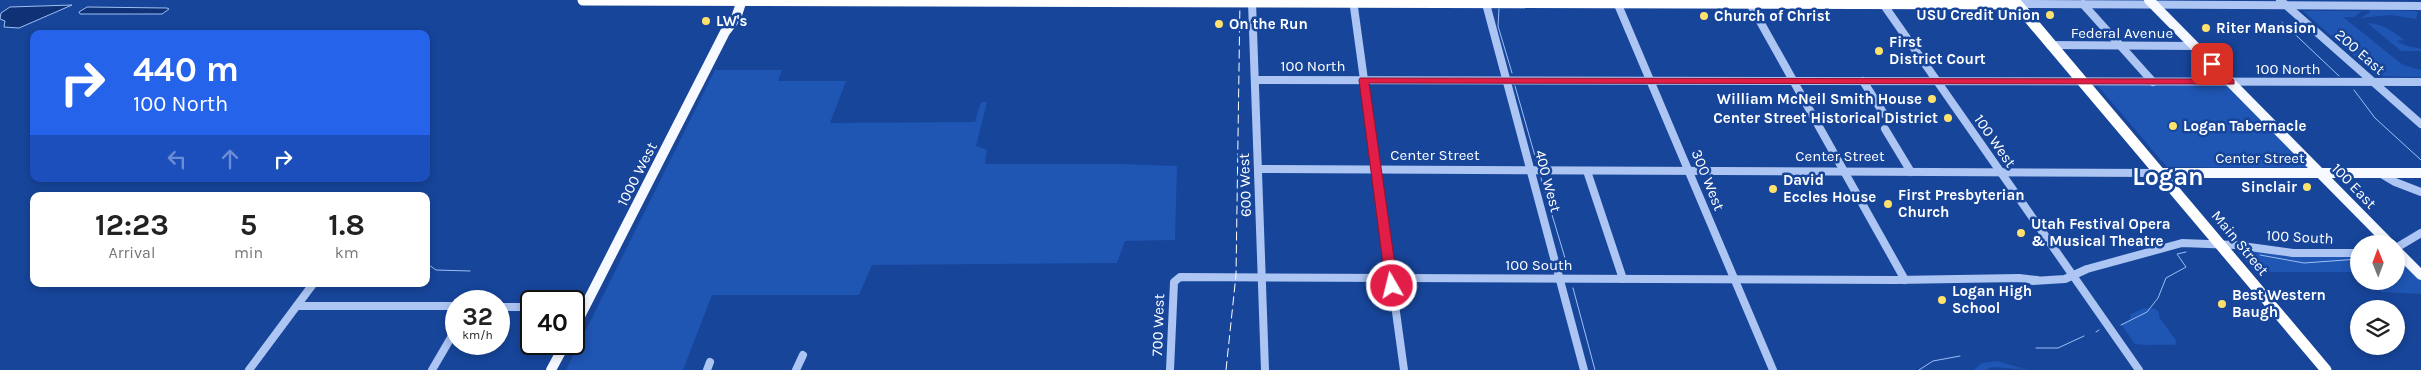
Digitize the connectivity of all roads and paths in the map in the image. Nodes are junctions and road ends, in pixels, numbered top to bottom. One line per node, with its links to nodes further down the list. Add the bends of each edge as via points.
1 (583, 0): 2 (highway)
2 (608, 0): 3 (highway)
3 (742, 0): 4 (highway); 68 (main road, 1000 West)
4 (826, 0): 5 (highway)
5 (938, 0): 8 (highway)
6 (2280, 0): 17 (street, 200 East)
7 (2412, 0): 18 (street)
8 (1252, 1): 9 (highway); 22 (street, 600 West)
9 (1353, 1): 10 (highway); 23 (street)
10 (1485, 1): 11 (highway); 24 (street, 400 West)
11 (1617, 2): 12 (highway); 25 (street, 300 West)
12 (1749, 2): 13 (highway); 26 (street)
13 (1881, 2): 14 (highway); 28 (street, 100 West)
14 (2015, 2): 16 (street); 19 (highway, Main Street)
15 (2151, 2): 16 (street); 17 (street); 21 (main road, 100 East)
16 (2083, 4): 20 (street)
17 (2286, 6): 18 (street); 33 (street, 200 East)
18 (2420, 6)
19 (2050, 45): 20 (street, Federal Avenue); 29 (highway, Main Street)
20 (2119, 45): 21 (street, Federal Avenue); 30 (street)
21 (2194, 46): 31 (main road, 100 East)
22 (1256, 80): 23 (street, 100 North); 37 (street, 600 West)
23 (1364, 80): 24 (street, 100 North); 38 (street)
24 (1506, 80): 25 (street, 100 North); 39 (street, 400 West)
25 (1651, 80): 26 (street, 100 North); 41 (street, 300 West)
26 (1793, 81): 27 (street, 100 North); 42 (street)
27 (1863, 81): 28 (street, 100 North); 34 (street)
28 (1936, 81): 29 (street, 100 North); 44 (street, 100 West)
29 (2082, 82): 30 (street, 100 North); 45 (highway, Main Street)
30 (2153, 82): 31 (street, 100 North)
31 (2231, 82): 33 (street, 100 North); 46 (main road, 100 East)
32 (2421, 82): 33 (street, 100 North)
33 (2374, 83): 35 (street, 200 East)
34 (1884, 114)
35 (2421, 124)
36 (1886, 129): 43 (street)
37 (1259, 169): 38 (street, Center Street); 58 (street, 600 West)
38 (1376, 170): 39 (street, Center Street); 59 (street)
39 (1530, 170): 40 (street, Center Street); 60 (street, 400 West)
40 (1586, 170): 41 (street, Center Street); 61 (street)
41 (1690, 171): 42 (street, Center Street); 62 (street, 300 West)
42 (1844, 172): 43 (street, Center Street); 63 (street)
43 (1912, 172): 44 (street, Center Street)
44 (2000, 172): 45 (street, Center Street); 56 (street, 100 West)
45 (2159, 173): 46 (main road, Center Street); 52 (highway, Main Street)
46 (2321, 173): 47 (main road, Center Street); 51 (main road, 100 East)
47 (2379, 173): 48 (main road, Center Street); 49 (street)
48 (2421, 173)
49 (2421, 192)
50 (2421, 233): 53 (street)
51 (2381, 235)
52 (2219, 243): 54 (street, 100 South, via 2294,254); 56 (street, 100 South, via 2175,244); 82 (highway, Main Street)
53 (2405, 246)
54 (2350, 253)
55 (2405, 259): 57 (main road)
56 (2073, 275): 63 (street, 100 South, via 2060,280 2022,282); 81 (street, 100 West)
57 (2421, 275)
58 (1262, 277): 59 (street, 100 South); 64 (street, 100 South, via 1192,276 1180,277); 77 (street, 600 West)
59 (1391, 278): 60 (street, 100 South); 78 (street)
60 (1560, 278): 61 (street, 100 South); 79 (street, 400 West)
61 (1623, 279): 62 (street, 100 South)
62 (1734, 279): 63 (street, 100 South); 80 (street, 300 West)
63 (1906, 280)
64 (1174, 282): 76 (street, 700 West)
65 (311, 287): 66 (street)
66 (297, 306): 67 (street); 72 (street)
67 (445, 306)
68 (585, 307)
69 (445, 348): 73 (street)
70 (559, 355): 74 (main road)
71 (803, 355): 75 (street)
72 (249, 370)
73 (432, 370)
74 (551, 370)
75 (796, 370)
76 (1170, 370)
77 (1265, 370)
78 (1404, 370)
79 (1584, 370)
80 (1773, 370)
81 (2139, 370)
82 (2326, 370)

